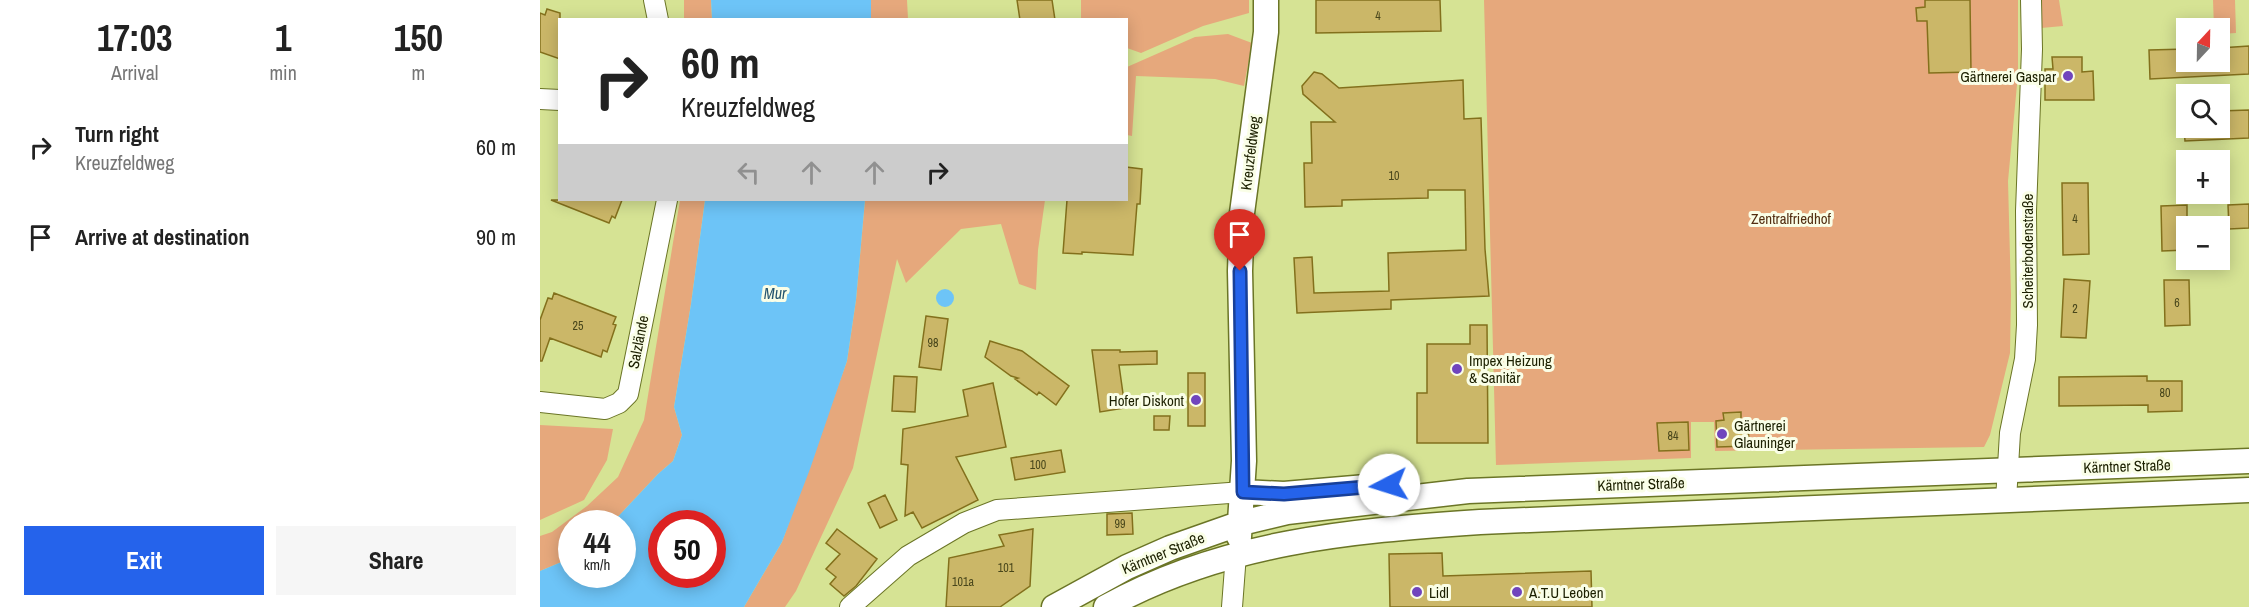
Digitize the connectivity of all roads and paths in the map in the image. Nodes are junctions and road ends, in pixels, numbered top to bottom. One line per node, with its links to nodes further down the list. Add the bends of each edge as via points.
1 (654, 0): 4 (street)
2 (1266, 0): 12 (main road, Kreuzfeldweg, via 1266,32 1242,213)
3 (2031, 0): 10 (street, Scheiterbodenstraße, via 2027,325)
4 (658, 18)
5 (540, 99): 6 (street)
6 (558, 100)
7 (667, 201): 8 (street, Salzlände, via 628,394 605,409)
8 (540, 402)
9 (2249, 461): 10 (main road, Kärntner Straße, via 2208,456)
10 (2006, 470): 13 (main road, Kärntner Straße); 14 (street, Scheiterbodenstraße)
11 (2249, 490): 14 (main road, Kärntner Straße)
12 (1243, 492): 13 (main road, via 1284,494 1409,483); 15 (main road, Kreuzfeldweg); 17 (street, via 997,510 964,523 908,556)
13 (1419, 496): 15 (main road, Kärntner Straße, via 1287,512)
14 (2006, 500): 16 (main road, Kärntner Straße, via 1401,527)
15 (1241, 523): 16 (main road, Kreuzfeldweg); 18 (main road, Kärntner Straße, via 1127,567)
16 (1236, 554): 19 (main road, Kärntner Straße, via 1179,572); 20 (street)
17 (850, 607)
18 (1054, 607)
19 (1106, 607)
20 (1232, 607)

